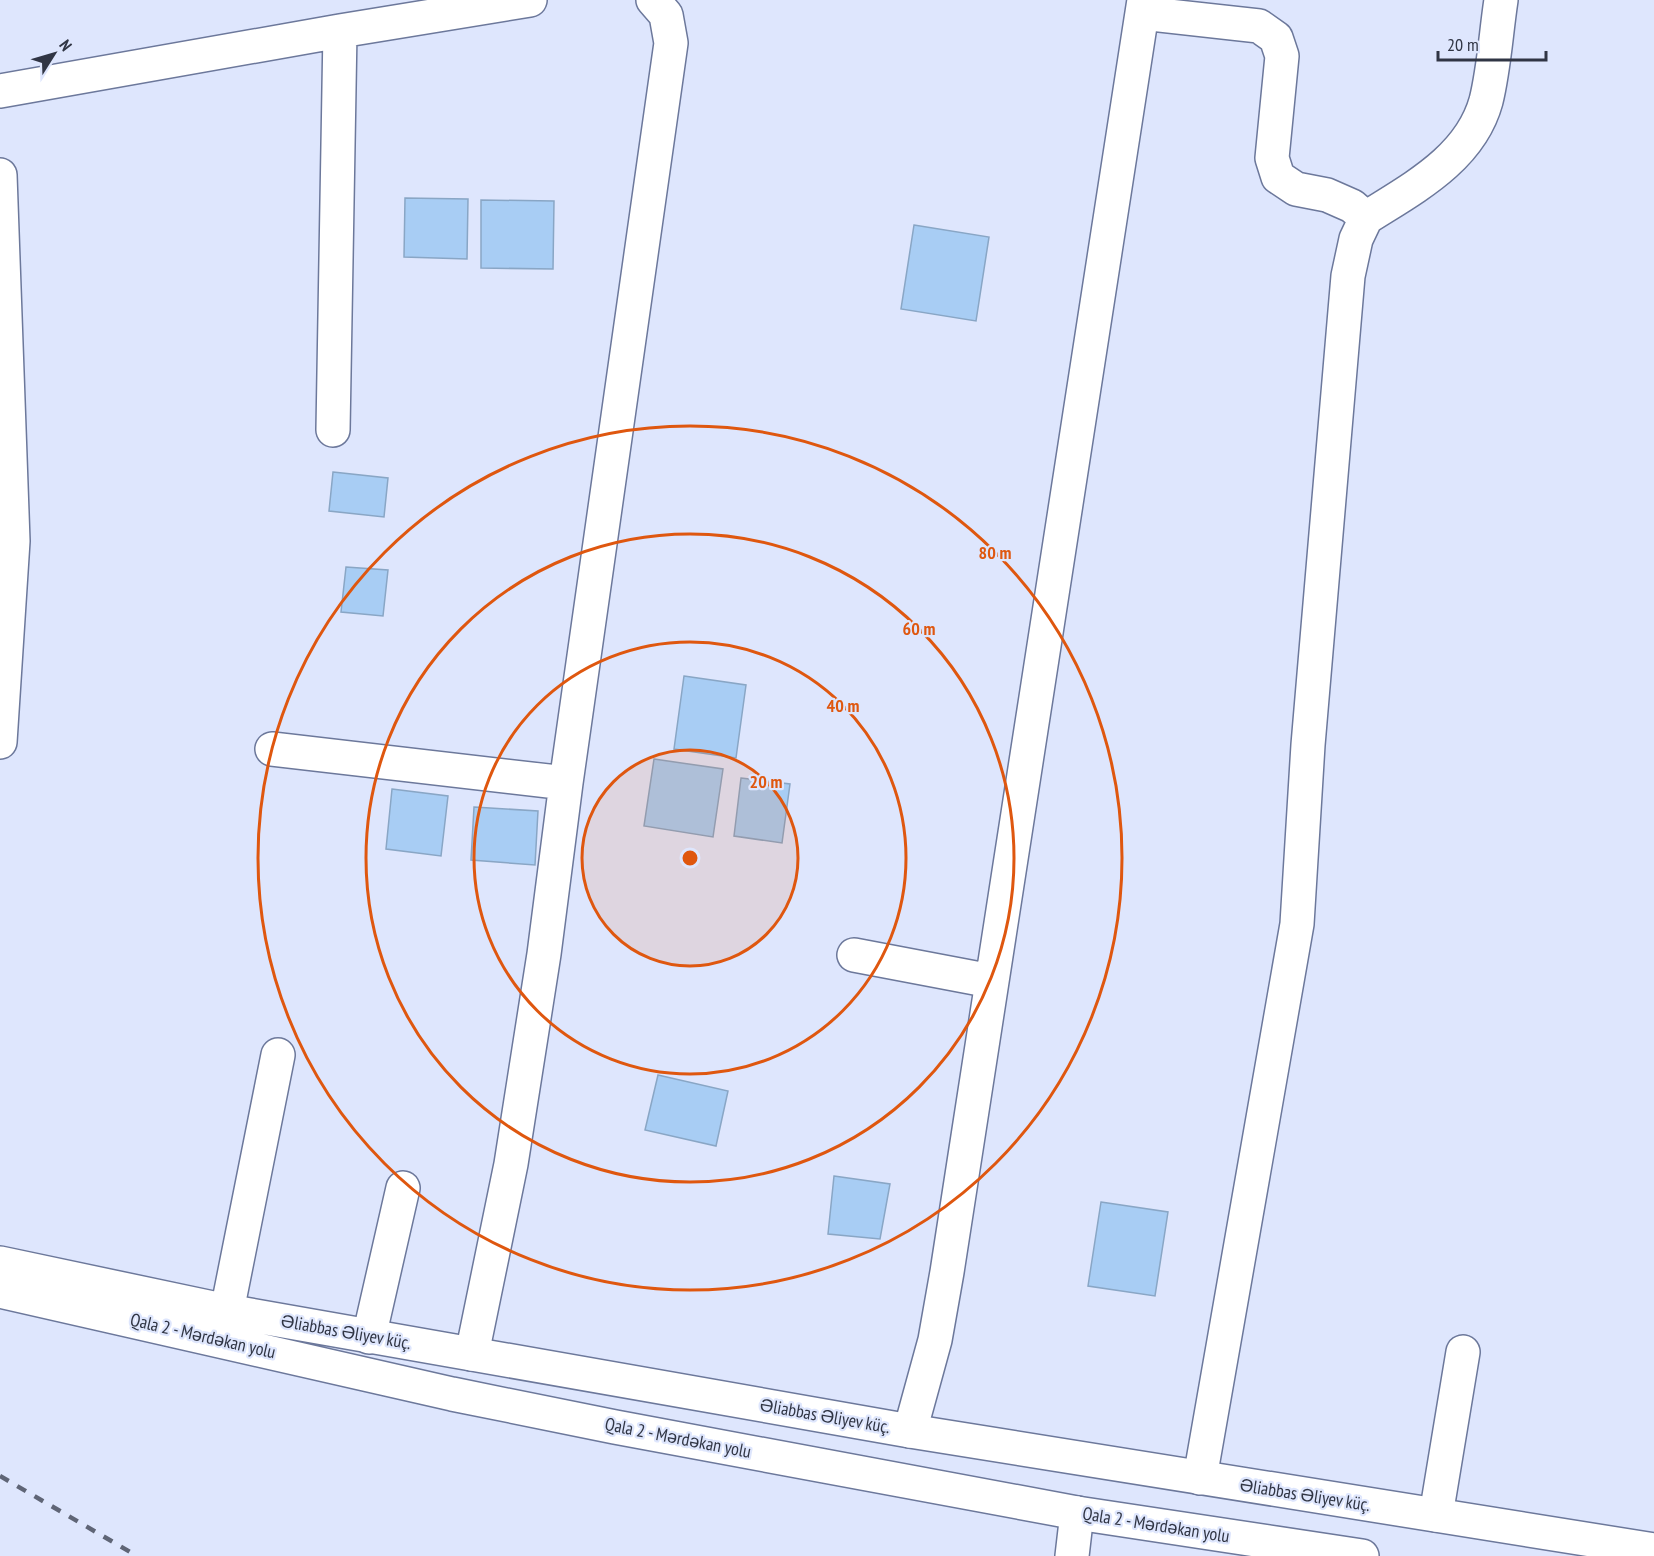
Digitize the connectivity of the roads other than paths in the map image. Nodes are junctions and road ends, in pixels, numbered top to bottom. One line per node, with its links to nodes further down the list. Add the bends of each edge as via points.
1 (530, 0): 5 (street)
2 (653, 0): 12 (street, via 666,15 670,43)
3 (1501, 0): 8 (street, via 1486,101 1474,129 1448,163)
4 (1143, 7): 8 (street, via 1259,26 1276,38 1282,56 1272,158 1278,177 1296,189 1327,195 1352,206); 14 (street)
5 (340, 31): 6 (street); 9 (street)
6 (0, 91)
7 (0, 175): 10 (street, via 13,541)
8 (1366, 218): 24 (street, via 1356,239 1348,276 1309,733 1297,924)
9 (333, 430)
10 (0, 742)
11 (272, 749): 12 (street)
12 (566, 783): 22 (street, via 511,1164)
13 (854, 956): 14 (street)
14 (991, 981): 23 (street, via 935,1341)
15 (278, 1055): 19 (street)
16 (403, 1188): 20 (street)
17 (0, 1263): 19 (street, Əliabbas Əliyev küç.)
18 (0, 1291): 25 (street, Qala 2 - Mərdəkan yolu, via 452,1394)
19 (227, 1311): 20 (street, Əliabbas Əliyev küç.)
20 (369, 1337): 22 (street, Əliabbas Əliyev küç.)
21 (1463, 1352): 26 (street)
22 (472, 1353): 23 (street, Əliabbas Əliyev küç.)
23 (910, 1431): 24 (street, Əliabbas Əliyev küç.)
24 (1200, 1478): 26 (street, Əliabbas Əliyev küç.)
25 (1077, 1513): 27 (street, Qala 2 - Mərdəkan yolu); 29 (street)
26 (1436, 1515): 28 (street, Əliabbas Əliyev küç.)
27 (1263, 1549): 30 (street, Qala 2 - Mərdəkan yolu)
28 (1654, 1550)
29 (1072, 1556)
30 (1362, 1556)

